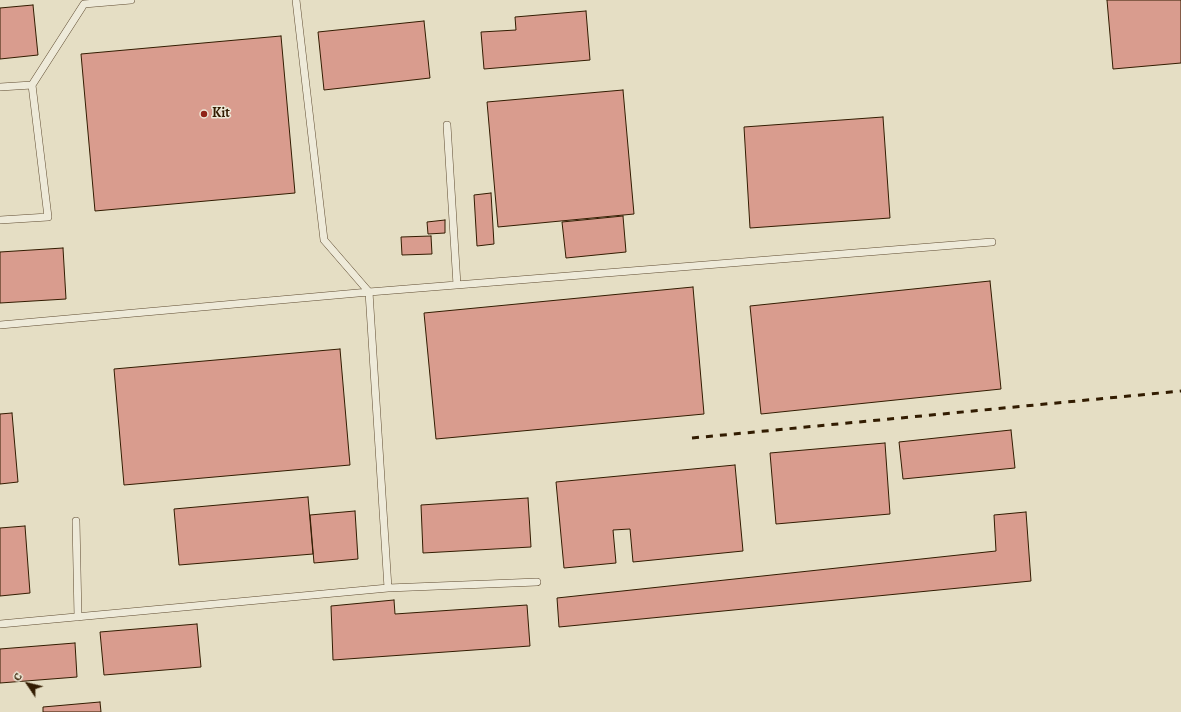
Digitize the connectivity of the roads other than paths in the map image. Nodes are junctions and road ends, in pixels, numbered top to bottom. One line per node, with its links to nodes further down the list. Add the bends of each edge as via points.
1 (131, 0): 3 (lane, via 84,4)
2 (296, 0): 9 (lane, via 324,240)
3 (32, 85): 4 (lane); 6 (lane, via 48,217)
4 (0, 88)
5 (447, 125): 8 (lane)
6 (0, 220)
7 (992, 242): 8 (lane)
8 (457, 285): 9 (lane)
9 (369, 292): 10 (lane); 13 (lane)
10 (0, 325)
11 (76, 521): 14 (lane)
12 (537, 582): 13 (lane)
13 (388, 588): 14 (lane)
14 (78, 617): 15 (lane)
15 (0, 624)

